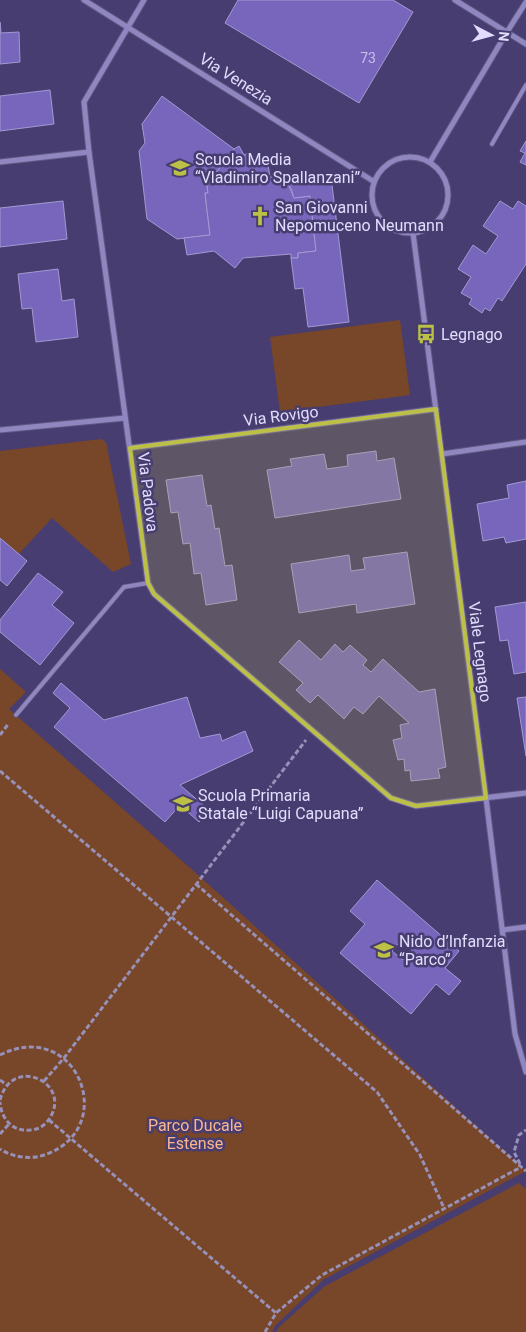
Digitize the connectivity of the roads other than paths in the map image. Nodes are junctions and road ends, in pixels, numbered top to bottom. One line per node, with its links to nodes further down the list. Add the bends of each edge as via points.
1 (84, 0): 5 (street, Via Venezia)
2 (144, 0): 5 (street, Via Padova)
3 (454, 0): 6 (street)
4 (526, 2): 6 (street)
5 (128, 26): 10 (street, Via Padova, via 84,102); 13 (street, Via Venezia)
6 (507, 32): 7 (street); 12 (street)
7 (526, 44)
8 (526, 85): 9 (lane)
9 (492, 144)
10 (89, 152): 11 (street); 16 (street, Via Padova)
11 (0, 162)
12 (430, 162): 13 (street, via 415,156 396,158 384,166); 14 (street, via 444,176 447,207 433,226)
13 (373, 181): 14 (street, via 371,198 379,218 391,228)
14 (413, 233): 15 (street, Viale Legnago)
15 (436, 409): 19 (street, Via Rovigo); 20 (street, Viale Legnago)
16 (125, 418): 17 (street); 19 (street, Via Padova)
17 (0, 430)
18 (526, 442): 20 (street)
19 (130, 448): 21 (street, Via Padova)
20 (442, 454): 24 (street, Viale Legnago)
21 (148, 583): 22 (lane, via 124,587); 24 (street, via 154,594 391,798 416,806)
22 (16, 715)
23 (526, 793): 24 (street)
24 (486, 798): 26 (street, Viale Legnago)
25 (526, 927): 26 (street)
26 (503, 930): 27 (street, Viale Legnago, via 515,1034)
27 (526, 1072)

